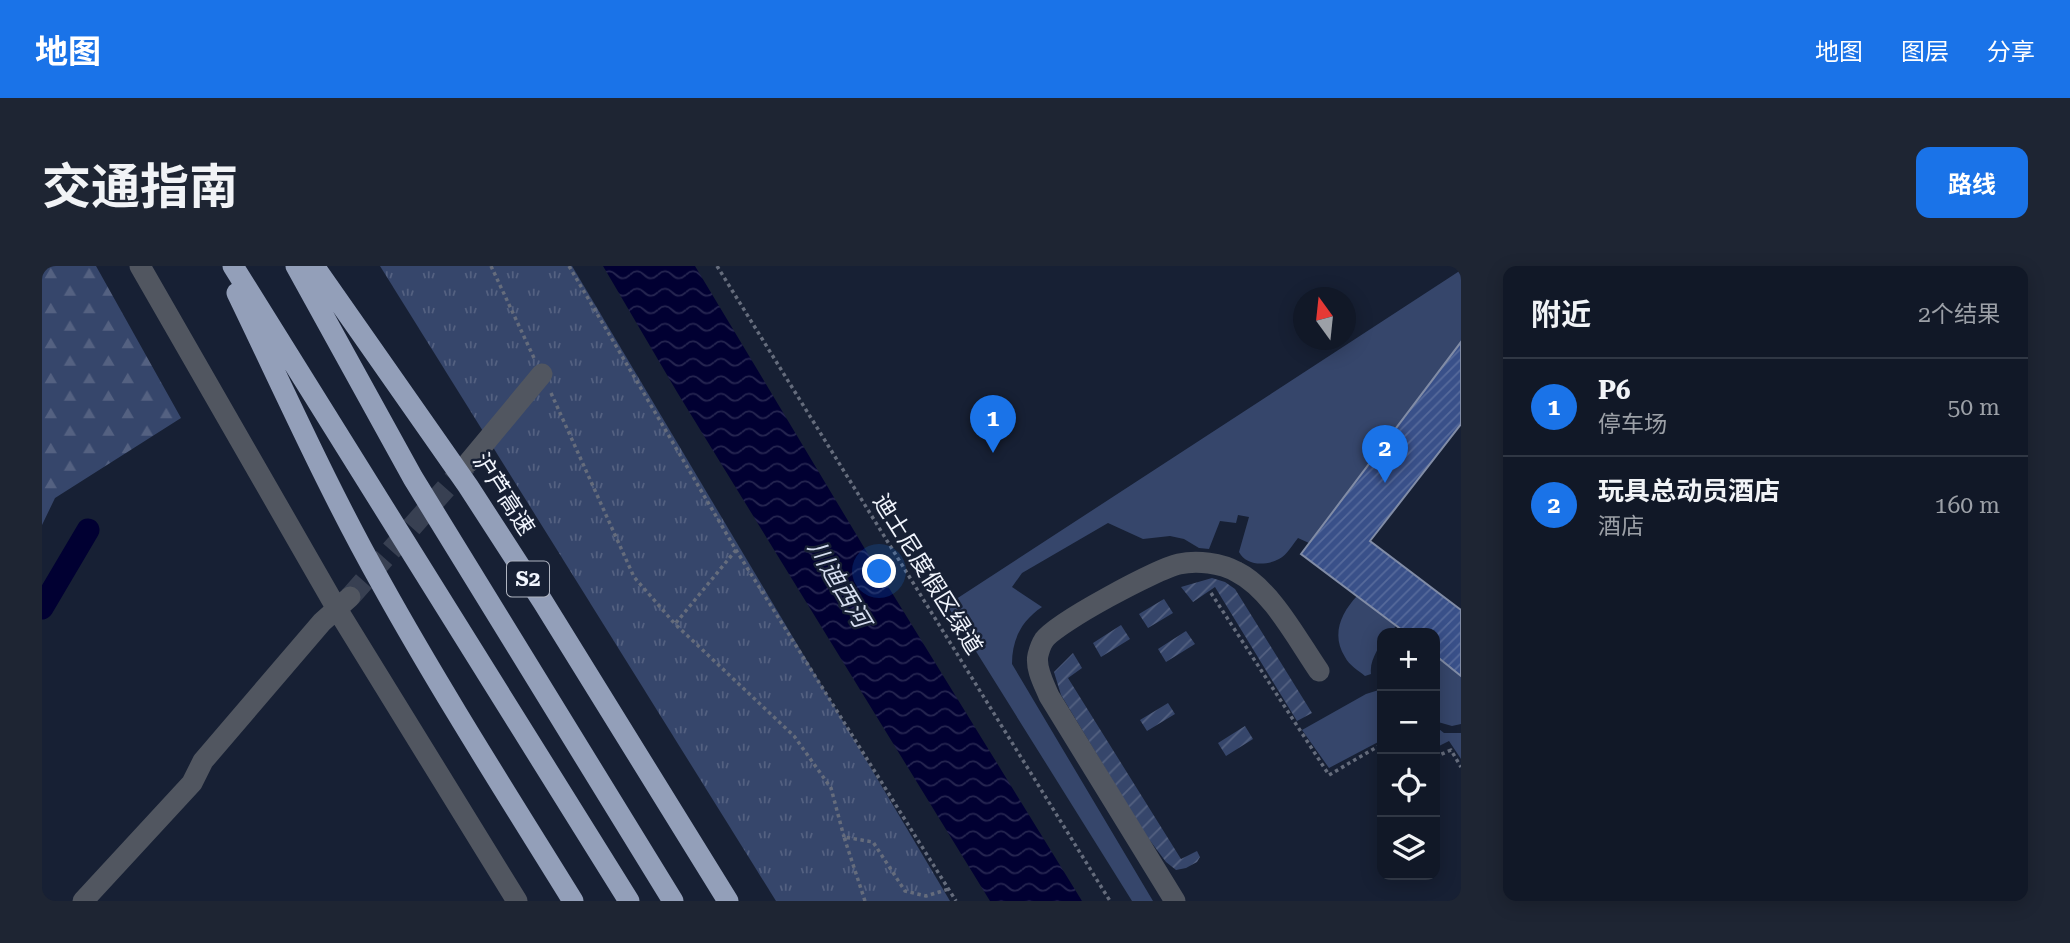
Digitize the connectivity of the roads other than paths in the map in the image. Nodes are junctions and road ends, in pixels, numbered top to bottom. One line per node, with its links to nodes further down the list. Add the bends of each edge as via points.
1 (140, 266): 8 (street)
2 (224, 266): 12 (highway, via 379,581)
3 (233, 266): 13 (highway)
4 (296, 266): 14 (highway, S2, via 413,478)
5 (314, 266): 15 (highway, 沪芦高速 / S2, via 468,486)
6 (541, 374): 7 (street)
7 (469, 462)
8 (343, 603): 10 (street, via 203,761 192,783); 11 (street)
9 (1319, 671): 16 (street, via 1256,585 1219,565 1183,563 1161,569 1045,640 1037,656 1049,696)
10 (83, 901)
11 (517, 901)
12 (573, 901)
13 (629, 901)
14 (673, 901)
15 (728, 901)
16 (1175, 901)

